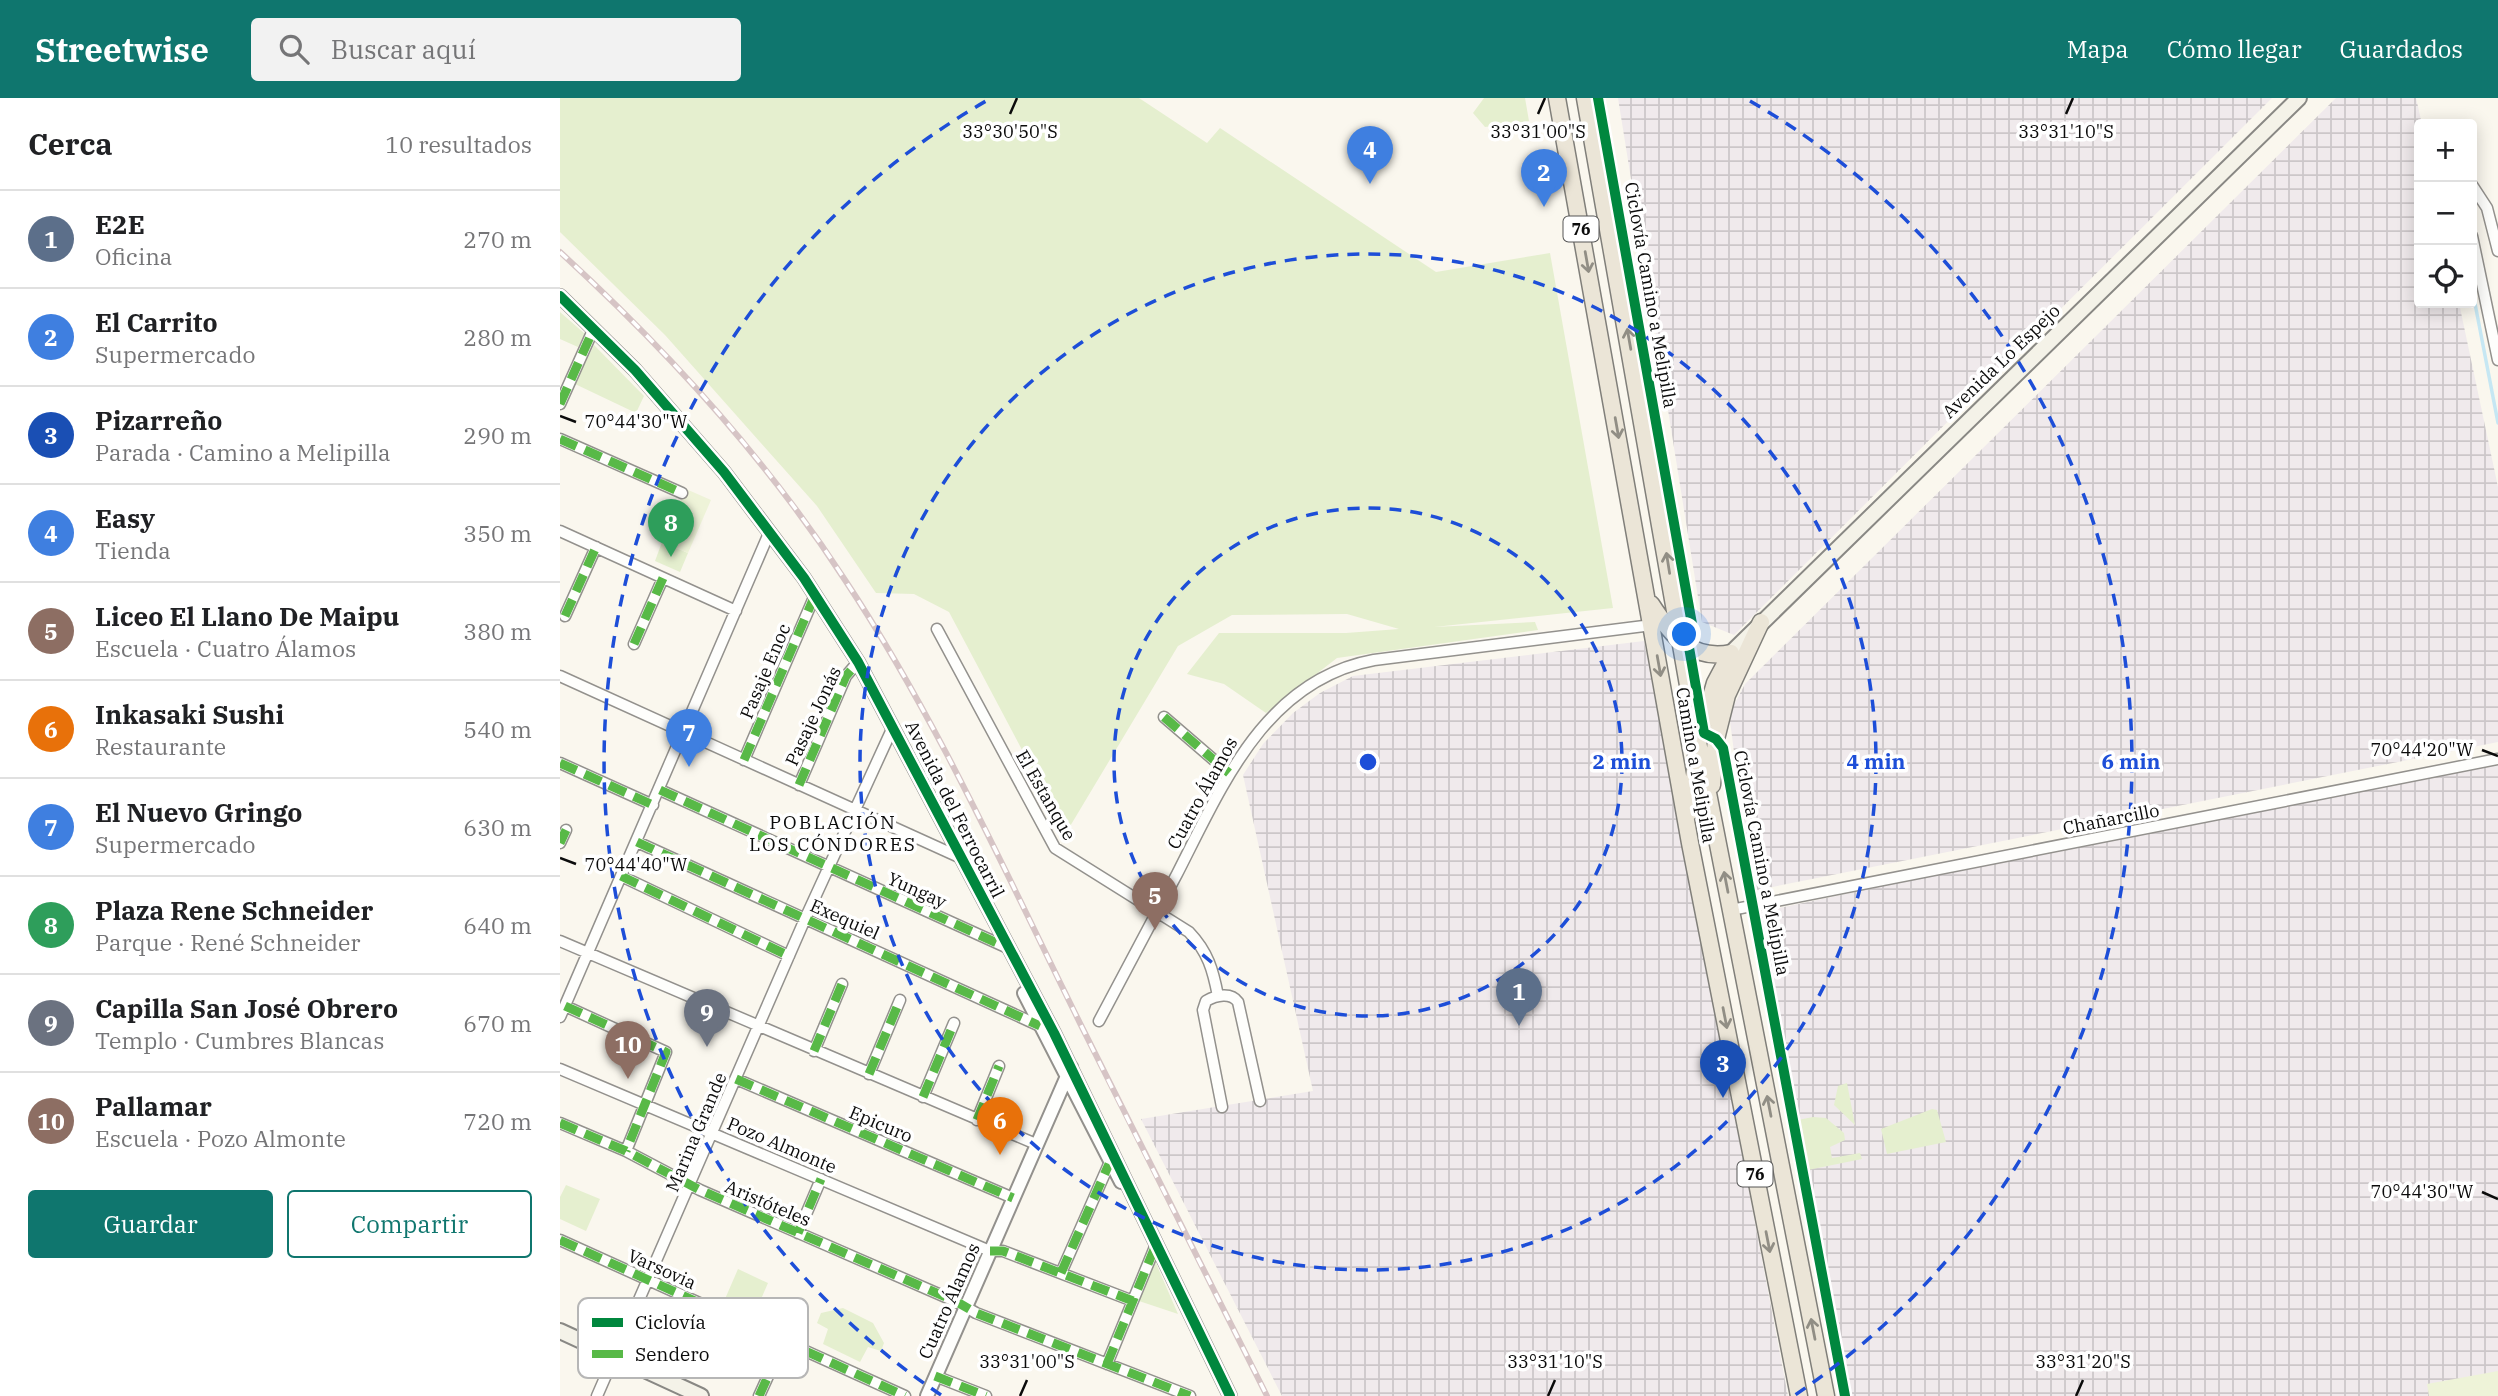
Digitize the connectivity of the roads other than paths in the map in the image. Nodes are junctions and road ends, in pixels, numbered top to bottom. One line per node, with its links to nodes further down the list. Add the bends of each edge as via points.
1 (1557, 98): 15 (main road, Camino a Melipilla / 76, one-way to 15)
2 (1585, 98): 14 (main road, Camino a Melipilla / 76, one-way to 2)
3 (2299, 98): 24 (main road, Avenida Lo Espejo)
4 (2477, 193): 6 (street, via 2487,208)
5 (2474, 245): 8 (street)
6 (2498, 251)
7 (560, 296): 9 (street, Avenida del Ferrocarril)
8 (2495, 324): 10 (street)
9 (594, 328): 11 (street); 17 (street, Avenida del Ferrocarril, via 679,418)
10 (2498, 360)
11 (560, 404)
12 (560, 439): 13 (street)
13 (682, 493)
14 (1657, 500): 15 (main road, via 1642,507); 27 (main road, Camino a Melipilla / 76, one-way to 14)
15 (1630, 504): 21 (main road, Camino a Melipilla / 76)
16 (560, 531): 18 (street)
17 (770, 531): 20 (street, Avenida del Ferrocarril); 22 (street)
18 (596, 547): 19 (street); 23 (street)
19 (663, 578): 22 (street); 29 (street)
20 (815, 595): 31 (street, Avenida del Ferrocarril); 38 (street, Pasaje Enoc)
21 (1647, 598): 25 (main road, Camino a Melipilla / 76); 27 (main road)
22 (736, 611): 35 (street)
23 (565, 616)
24 (1761, 622): 28 (main road, Avenida Lo Espejo); 43 (main road, via 1727,695 1716,739)
25 (1651, 625): 40 (street, Cuatro Álamos, via 1343,667 1286,703 1248,743); 49 (main road, Camino a Melipilla / 76, one-way to 49)
26 (937, 629): 54 (street, El Estanque, via 1055,848)
27 (1679, 637): 28 (main road, via 1711,645); 30 (main road, via 1707,654); 36 (main road, Camino a Melipilla / 76)
28 (1747, 637): 30 (main road, Avenida Lo Espejo)
29 (634, 644)
30 (1731, 653): 36 (main road, via 1705,711)
31 (858, 662): 34 (street, Avenida del Ferrocarril); 41 (street, Pasaje Jonás, via 846,676)
32 (560, 676): 35 (street)
33 (1164, 717): 40 (street)
34 (893, 727): 45 (street, Marina Grande); 50 (street, Avenida del Ferrocarril)
35 (684, 733): 38 (street); 42 (street)
36 (1698, 742): 43 (main road, Camino a Melipilla / 76); 49 (main road)
37 (2498, 759): 53 (street, Chañarcillo)
38 (744, 760): 41 (street)
39 (560, 763): 44 (street)
40 (1228, 773): 54 (street, Cuatro Álamos)
41 (799, 785): 45 (street)
42 (660, 790): 44 (street); 51 (street, Yungay)
43 (1710, 801): 53 (main road, Camino a Melipilla / 76, one-way to 43)
44 (653, 805): 47 (street)
45 (855, 810): 50 (street); 51 (street, Marina Grande)
46 (566, 830): 48 (street)
47 (637, 842): 52 (street); 55 (street, Exequiel)
48 (560, 843)
49 (1690, 843): 116 (main road, Camino a Melipilla / 76, one-way to 116)
50 (959, 857): 57 (street, Avenida del Ferrocarril)
51 (829, 867): 55 (street, Marina Grande); 57 (street, Yungay)
52 (621, 876): 58 (street); 59 (street)
53 (1731, 910): 107 (main road, Camino a Melipilla / 76, one-way to 53)
54 (1158, 911): 61 (street, El Estanque, via 1201,944 1212,965); 65 (street, Cuatro Álamos)
55 (805, 919): 59 (street, Marina Grande); 67 (street, Exequiel)
56 (560, 941): 58 (street)
57 (1008, 948): 67 (street, Avenida del Ferrocarril); 72 (street, Avenida del Ferrocarril)
58 (588, 953): 63 (street); 68 (street)
59 (789, 956): 68 (street, Marina Grande)
60 (842, 984): 69 (street)
61 (1217, 996): 76 (street, via 1231,996 1238,1002); 78 (street, via 1206,1001 1203,1010)
62 (900, 1000): 73 (street)
63 (565, 1006): 64 (street); 77 (street, via 666,1052)
64 (560, 1017)
65 (1099, 1021)
66 (954, 1023): 75 (street)
67 (1040, 1026): 72 (street, Avenida del Ferrocarril)
68 (758, 1028): 69 (street); 74 (street, Marina Grande)
69 (814, 1051): 73 (street)
70 (999, 1066): 79 (street)
71 (560, 1069): 77 (street, Pozo Almonte)
72 (1068, 1072): 82 (street, Cuatro Álamos); 84 (street, Avenida del Ferrocarril); 87 (street, Avenida del Ferrocarril, via 1117,1158)
73 (869, 1074): 75 (street)
74 (736, 1079): 81 (street, Marina Grande); 88 (street, Epicuro)
75 (923, 1097): 79 (street)
76 (1260, 1101)
77 (646, 1105): 81 (street, Pozo Almonte); 83 (street)
78 (1222, 1107)
79 (977, 1119): 82 (street)
80 (560, 1123): 83 (street, Aristóteles)
81 (712, 1132): 85 (street, Pozo Almonte); 86 (street, Marina Grande)
82 (1036, 1144): 88 (street, Cuatro Álamos)
83 (626, 1151): 86 (street, Aristóteles)
84 (1109, 1164): 87 (street, Avenida del Ferrocarril); 93 (street)
85 (821, 1179): 89 (street); 92 (street, Pozo Almonte)
86 (691, 1185): 89 (street, Aristóteles); 94 (street, Marina Grande)
87 (1128, 1190): 91 (street, Avenida del Ferrocarril)
88 (1013, 1198): 92 (street, Cuatro Álamos)
89 (799, 1233): 98 (street, Aristóteles)
90 (560, 1240): 94 (street, Varsovia)
91 (1155, 1247): 97 (street); 115 (street, Avenida del Ferrocarril)
92 (990, 1251): 93 (street, Pozo Almonte, via 1003,1251); 98 (street, Cuatro Álamos)
93 (1061, 1273): 97 (street, Pozo Almonte)
94 (649, 1280): 95 (street, Marina Grande); 96 (street, Varsovia)
95 (641, 1298)
96 (689, 1298)
97 (1133, 1301): 102 (street)
98 (966, 1307): 102 (street, Aristóteles); 103 (street, Cuatro Álamos)
99 (560, 1331): 100 (main road)
100 (578, 1339)
101 (808, 1352): 111 (street, Varsovia)
102 (1107, 1364): 114 (street, Aristóteles)
103 (936, 1376): 112 (street, Cuatro Álamos); 113 (street)
104 (605, 1378): 108 (street, Marina Grande)
105 (662, 1378): 109 (main road)
106 (767, 1378): 110 (street)
107 (1825, 1393): 116 (main road)
108 (597, 1396)
109 (701, 1396)
110 (759, 1396)
111 (905, 1396)
112 (927, 1396)
113 (986, 1396)
114 (1190, 1396)
115 (1230, 1396)
116 (1799, 1396)

